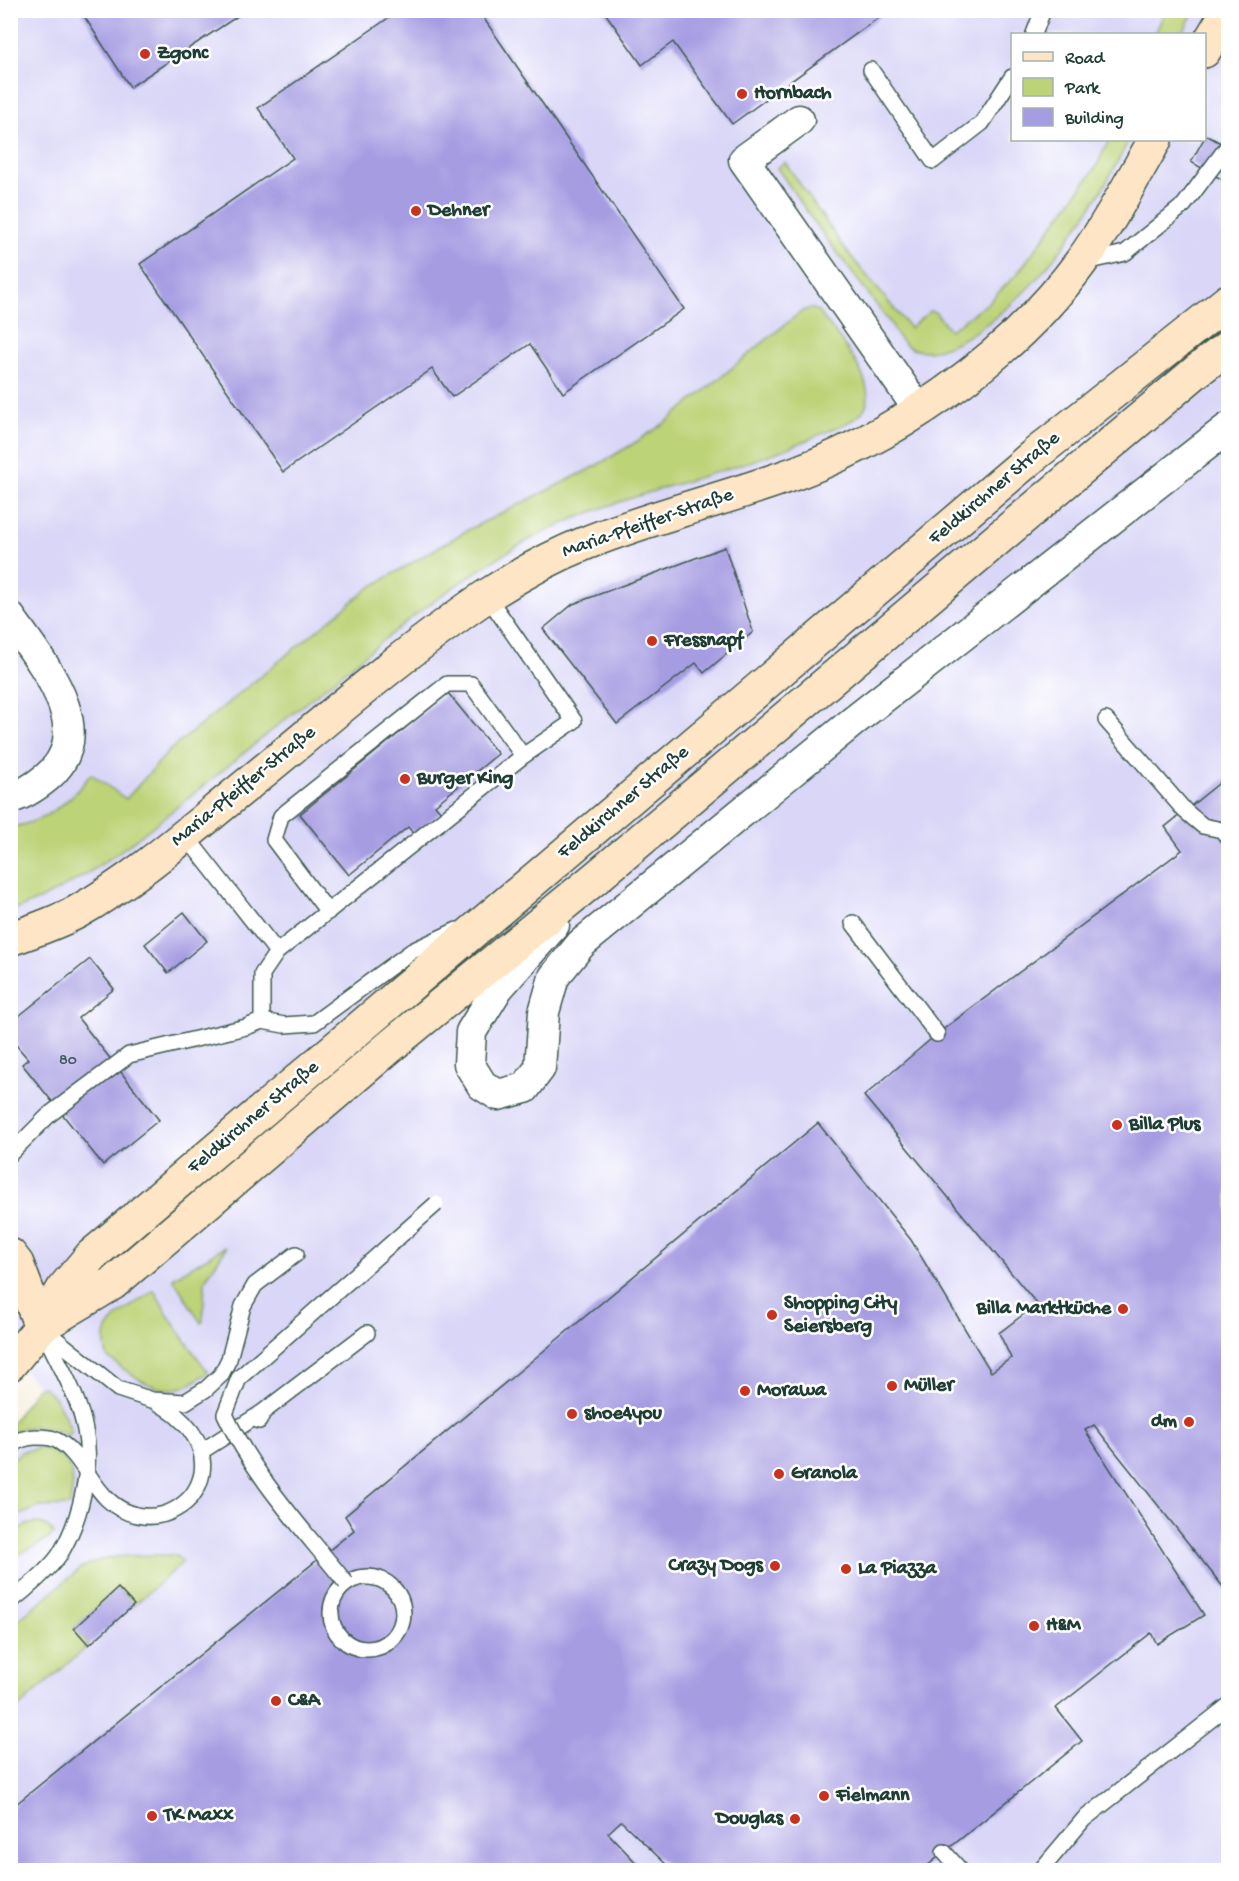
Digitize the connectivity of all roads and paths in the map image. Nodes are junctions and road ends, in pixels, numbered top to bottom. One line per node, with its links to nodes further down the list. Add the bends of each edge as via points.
1 (1042, 10): 3 (lane)
2 (1228, 11): 4 (main road)
3 (1034, 33)
4 (1206, 48)
5 (871, 70): 6 (lane, via 933,161 982,123)
6 (1011, 79)
7 (799, 120): 13 (street, via 744,160)
8 (1154, 141): 10 (main road, Maria-Pfeiffer-Straße, via 1113,216)
9 (1228, 146): 10 (lane, via 1184,205 1125,253)
10 (1080, 263): 13 (main road, Maria-Pfeiffer-Straße, via 1022,330)
11 (1228, 301): 24 (main road, Feldkirchner Straße, via 1033,456)
12 (1228, 347): 22 (main road, Feldkirchner Straße)
13 (919, 410): 15 (main road, Maria-Pfeiffer-Straße, via 867,442 806,470 583,544)
14 (1228, 428): 22 (street, via 855,720 581,944 554,977 544,1012 540,1068 525,1088 498,1095 482,1085 469,1064 471,1032 498,988)
15 (487, 596): 18 (lane, via 574,721); 21 (main road, Maria-Pfeiffer-Straße, via 432,635)
16 (10, 617): 19 (street, via 59,693 69,726 69,746 56,769 39,784)
17 (1106, 720): 20 (lane, via 1185,811 1203,826)
18 (523, 756): 23 (lane); 23 (lane, via 471,684 447,684 281,816 274,840)
19 (10, 798)
20 (1226, 831)
21 (185, 835): 26 (main road, Maria-Pfeiffer-Straße, via 75,913); 27 (lane)
22 (598, 876): 35 (main road, Feldkirchner Straße, via 393,1044 113,1283)
23 (328, 912): 27 (lane)
24 (493, 914): 28 (lane, via 412,951 314,1023 284,1025); 35 (main road, Feldkirchner Straße, via 91,1256 64,1288)
25 (853, 923): 29 (lane)
26 (10, 939)
27 (277, 952): 28 (lane, via 262,974)
28 (262, 1021): 30 (lane, via 129,1055 50,1114)
29 (937, 1034)
30 (10, 1154)
31 (436, 1204): 42 (lane, bridge, via 239,1378 225,1414 236,1439)
32 (296, 1254): 38 (lane, via 255,1285 243,1306 221,1375 185,1402)
33 (10, 1255): 35 (main road)
34 (10, 1300): 35 (main road)
35 (41, 1327): 37 (main road, Feldkirchner Straße); 38 (lane, via 118,1389); 41 (lane, via 77,1402 88,1458)
36 (367, 1333): 40 (lane, via 261,1416)
37 (10, 1365)
38 (152, 1400): 40 (lane, via 189,1428)
39 (10, 1446): 41 (lane, via 32,1437 53,1438 69,1448)
40 (202, 1451): 41 (lane, via 199,1486 185,1504 168,1514 147,1517 128,1513 107,1500)
41 (86, 1472): 43 (lane, via 76,1521 59,1556)
42 (346, 1583): 42 (lane, via 331,1605 338,1634 356,1647 386,1644 402,1622 400,1597 389,1583 376,1577 358,1577)
43 (10, 1602)
44 (1228, 1706): 47 (lane, via 1084,1819)
45 (944, 1852): 46 (lane)
46 (960, 1870)
47 (1041, 1870)

